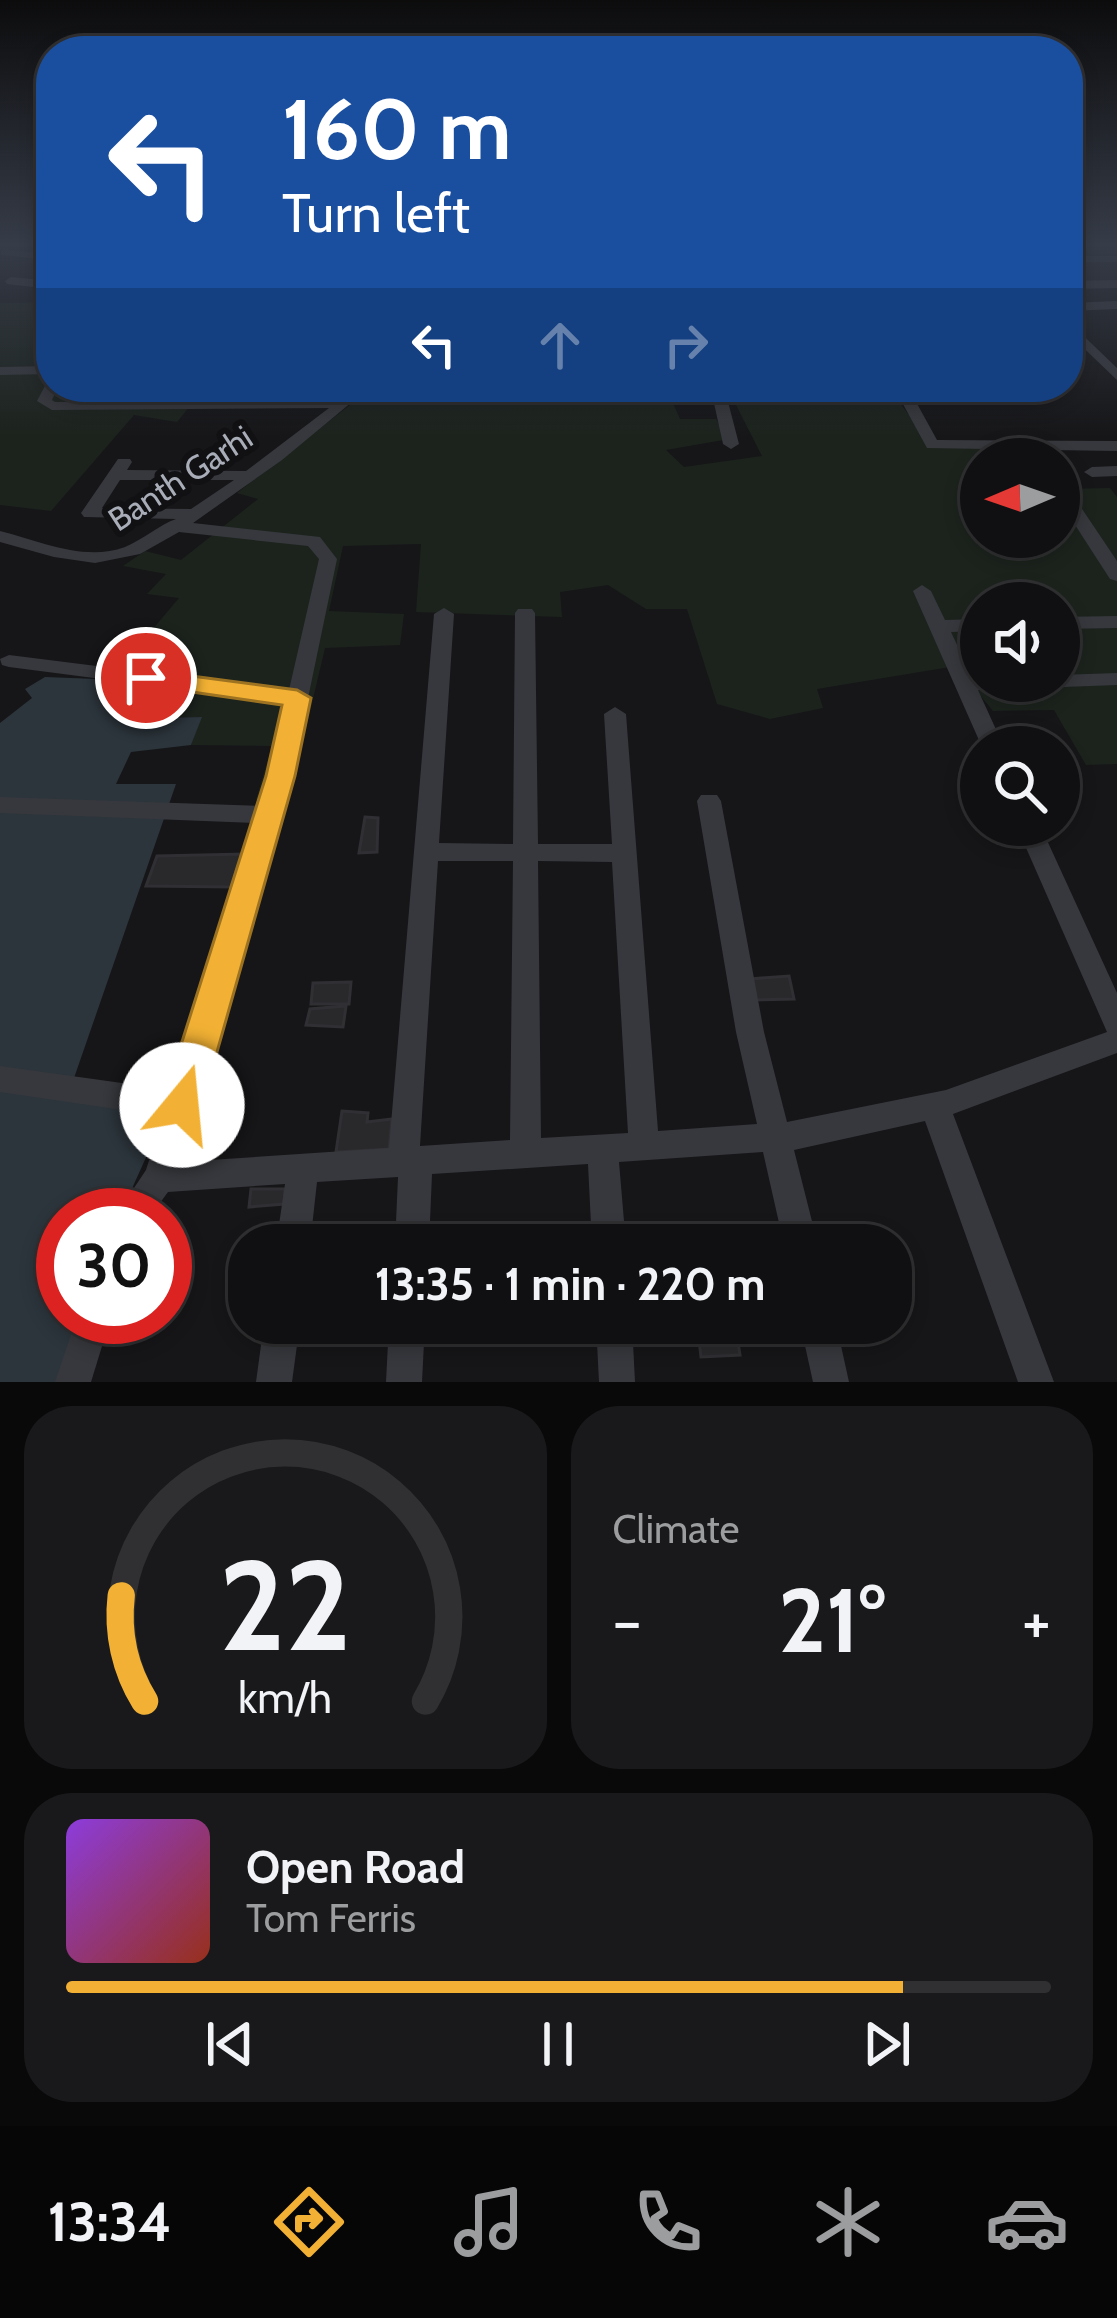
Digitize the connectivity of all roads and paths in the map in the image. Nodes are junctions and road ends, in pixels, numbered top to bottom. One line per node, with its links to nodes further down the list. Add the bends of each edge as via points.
1 (1083, 343): 4 (street)
2 (36, 370): 3 (street)
3 (0, 371)
4 (1117, 376)
5 (46, 402): 8 (street)
6 (721, 402): 9 (street)
7 (909, 402): 10 (street, via 932,445)
8 (343, 403): 13 (street, Banth Garhi)
9 (731, 444)
10 (1117, 446)
11 (1117, 471): 12 (street)
12 (1092, 472)
13 (246, 475): 15 (street, Banth Garhi); 15 (street, via 120,468 90,513)
14 (1080, 514): 17 (street)
15 (181, 520): 16 (street, Banth Garhi, via 115,556 78,558); 30 (street, via 314,541 328,559)
16 (4, 539)
17 (1109, 550): 18 (street)
18 (1117, 574)
19 (922, 591): 25 (street)
20 (525, 613): 37 (street)
21 (444, 614): 36 (street)
22 (1117, 622): 23 (street)
23 (1080, 623)
24 (960, 625): 25 (street)
25 (938, 626): 27 (street)
26 (9, 661): 30 (street)
27 (960, 673)
28 (1117, 679): 29 (street)
29 (1080, 680)
30 (297, 698): 34 (street)
31 (615, 714): 38 (street)
32 (709, 801): 44 (street)
33 (0, 805): 34 (street)
34 (269, 815): 42 (street)
35 (1037, 846): 39 (street)
36 (426, 852): 37 (street); 48 (street)
37 (526, 852): 38 (street); 47 (street)
38 (624, 853): 45 (street)
39 (1117, 1024)
40 (1117, 1041): 43 (street)
41 (0, 1078): 42 (street)
42 (182, 1105): 50 (street)
43 (935, 1106): 44 (street); 66 (street)
44 (777, 1137): 45 (street); 55 (street)
45 (644, 1147): 46 (street)
46 (603, 1150): 47 (street); 54 (street)
47 (526, 1156): 48 (street)
48 (410, 1164): 49 (street); 53 (street)
49 (303, 1170): 50 (street); 52 (street)
50 (159, 1178): 51 (street)
51 (152, 1188)
52 (296, 1224)
53 (411, 1224)
54 (608, 1224)
55 (796, 1224)
56 (85, 1344): 61 (street)
57 (280, 1344): 62 (street)
58 (406, 1344): 63 (street)
59 (615, 1344): 64 (street)
60 (823, 1344): 65 (street)
61 (73, 1382)
62 (274, 1382)
63 (404, 1382)
64 (617, 1382)
65 (831, 1382)
66 (1036, 1382)

